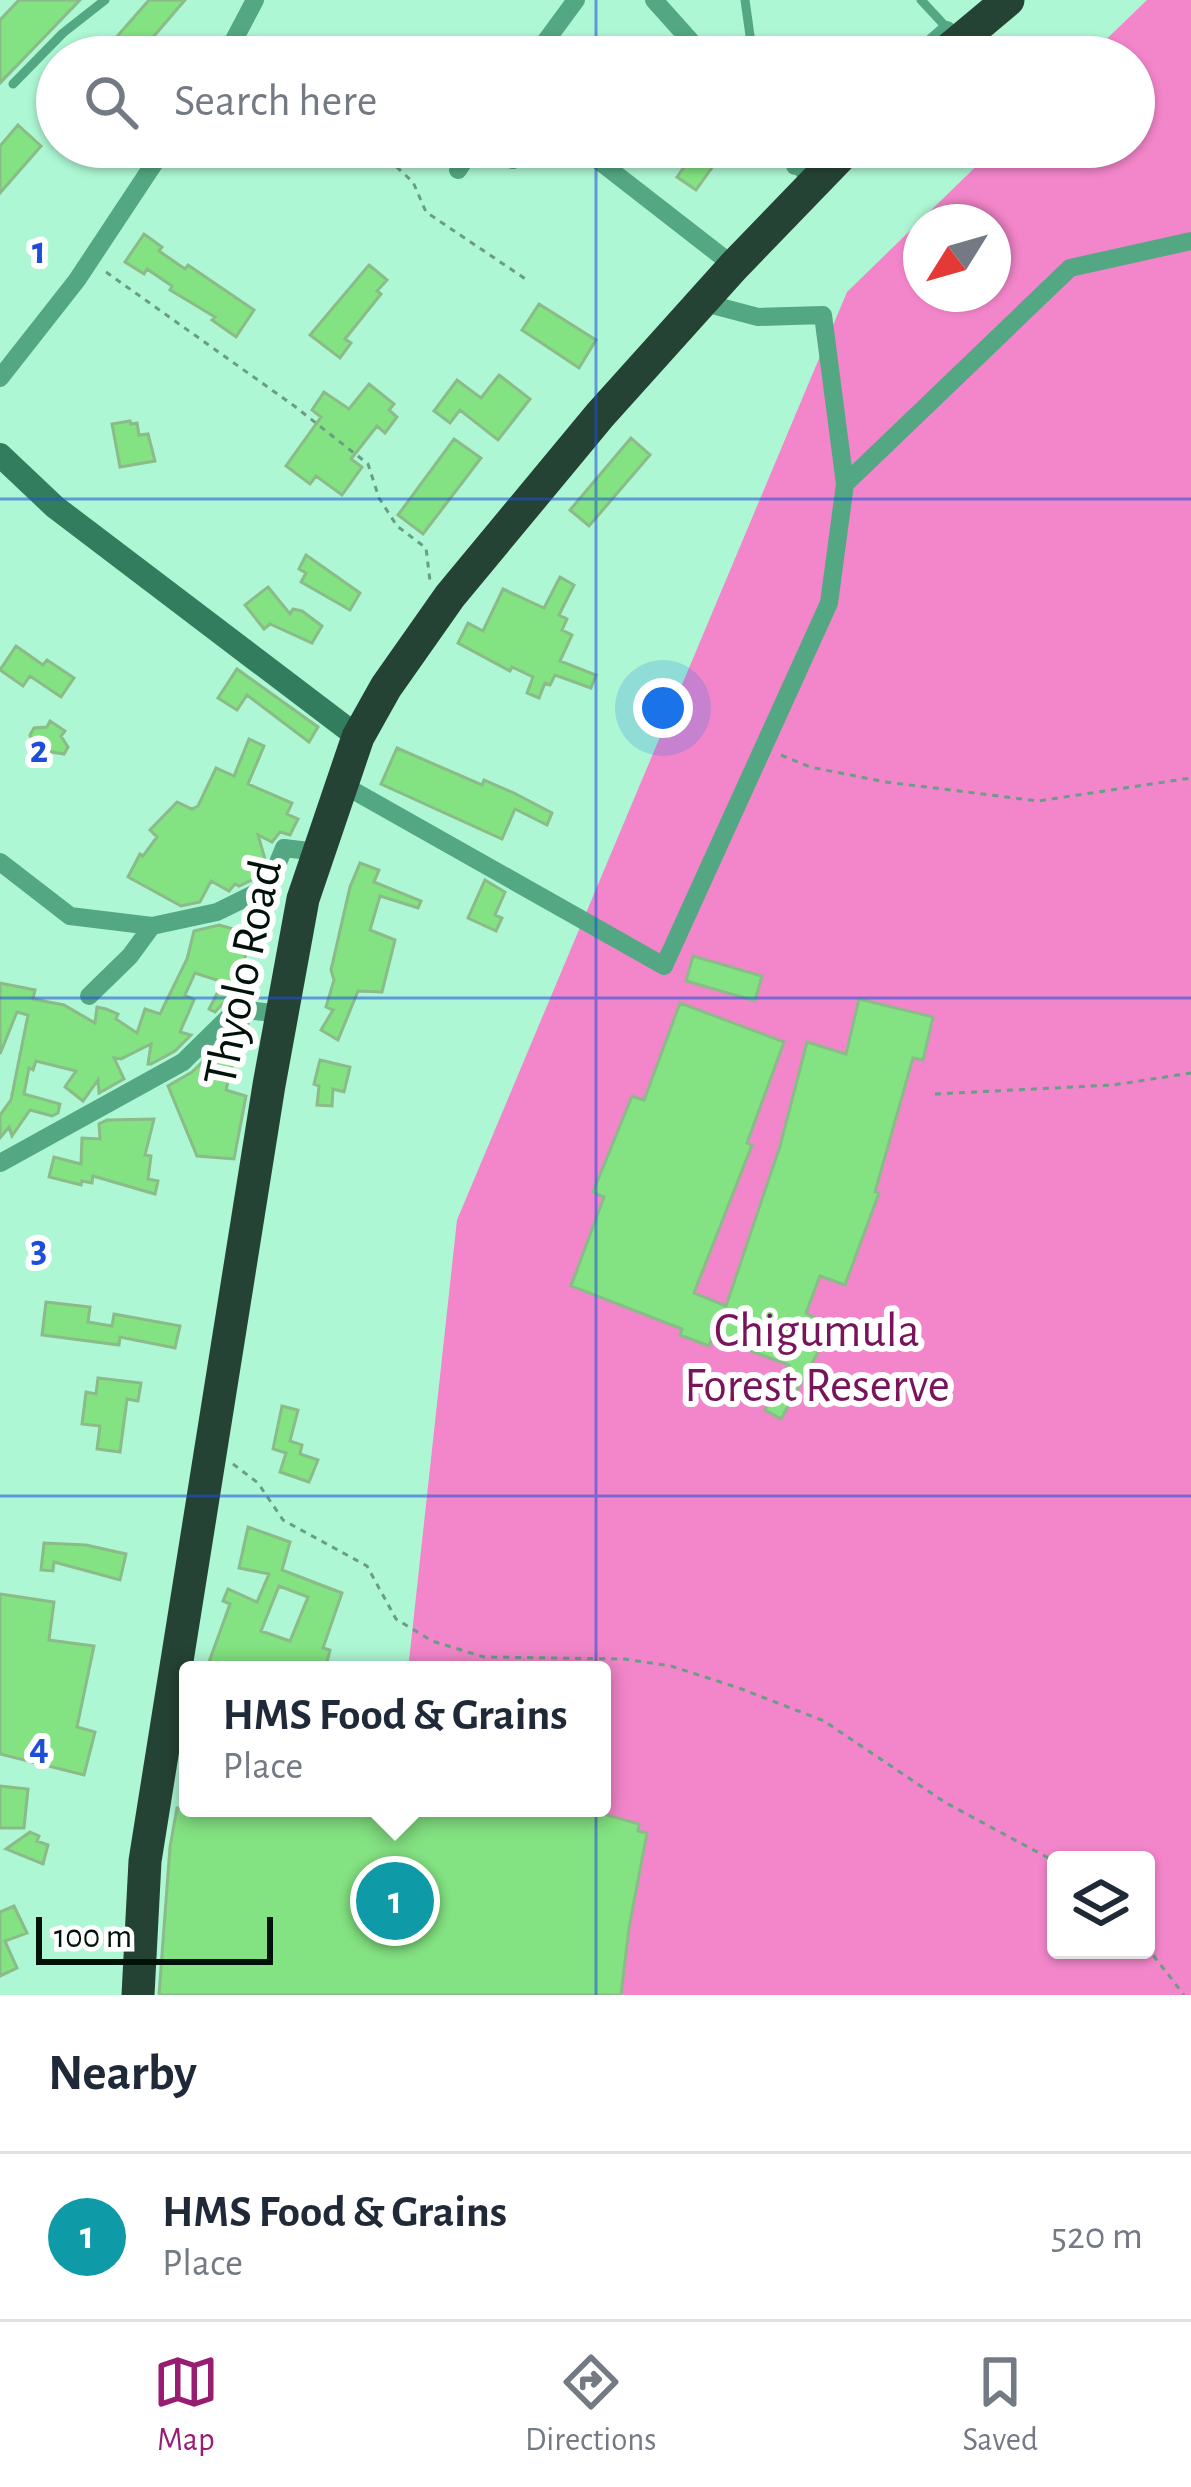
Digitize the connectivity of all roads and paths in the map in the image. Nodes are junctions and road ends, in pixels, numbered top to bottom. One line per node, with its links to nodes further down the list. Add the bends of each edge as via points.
1 (105, 0): 9 (lane)
2 (255, 0): 10 (street)
3 (577, 0): 11 (street)
4 (654, 0): 12 (street)
5 (745, 0): 13 (lane)
6 (921, 0): 14 (lane)
7 (982, 0): 15 (street)
8 (1008, 0): 16 (highway)
9 (60, 36)
10 (236, 36)
11 (550, 36)
12 (686, 36)
13 (750, 36)
14 (945, 36)
15 (954, 36)
16 (957, 36)
17 (36, 61): 18 (lane)
18 (14, 84)
19 (151, 168): 27 (street)
20 (398, 168): 29 (path, via 426,212)
21 (608, 168): 28 (street)
22 (799, 168): 25 (street)
23 (807, 168): 25 (street)
24 (815, 168): 25 (highway, Thyolo Road)
25 (805, 174): 28 (highway, Thyolo Road)
26 (1191, 241): 33 (street, via 1070,268)
27 (90, 262): 31 (street); 34 (path, via 368,464 397,526 426,548)
28 (734, 266): 30 (highway, Thyolo Road)
29 (527, 280)
30 (701, 302): 33 (street, via 758,317 823,315); 34 (highway, Thyolo Road)
31 (0, 378)
32 (0, 455): 35 (street, via 55,506)
33 (844, 484): 36 (street, via 830,603)
34 (439, 611): 35 (highway, Thyolo Road)
35 (358, 737): 38 (highway, Thyolo Road)
36 (763, 747): 37 (path, via 811,767 1038,801); 38 (street, via 664,966)
37 (1191, 778)
38 (340, 783): 39 (highway, Thyolo Road)
39 (317, 852): 41 (street, via 284,848 268,887 218,912); 43 (highway, Thyolo Road)
40 (0, 862): 41 (street, via 70,916)
41 (152, 926): 42 (street)
42 (88, 996)
43 (281, 1014): 46 (street, via 237,1010 182,1063); 47 (highway, Thyolo Road)
44 (1191, 1073): 45 (path)
45 (935, 1094)
46 (0, 1163)
47 (210, 1453): 48 (highway, Thyolo Road); 50 (path, via 250,1475 287,1524 367,1566 396,1619 432,1642 484,1657 624,1659 739,1688 824,1720 946,1803)
48 (184, 1661)
49 (179, 1688): 52 (highway, Thyolo Road, via 145,1861)
50 (1047, 1857)
51 (1155, 1958): 53 (path)
52 (138, 1995)
53 (1184, 1995)

